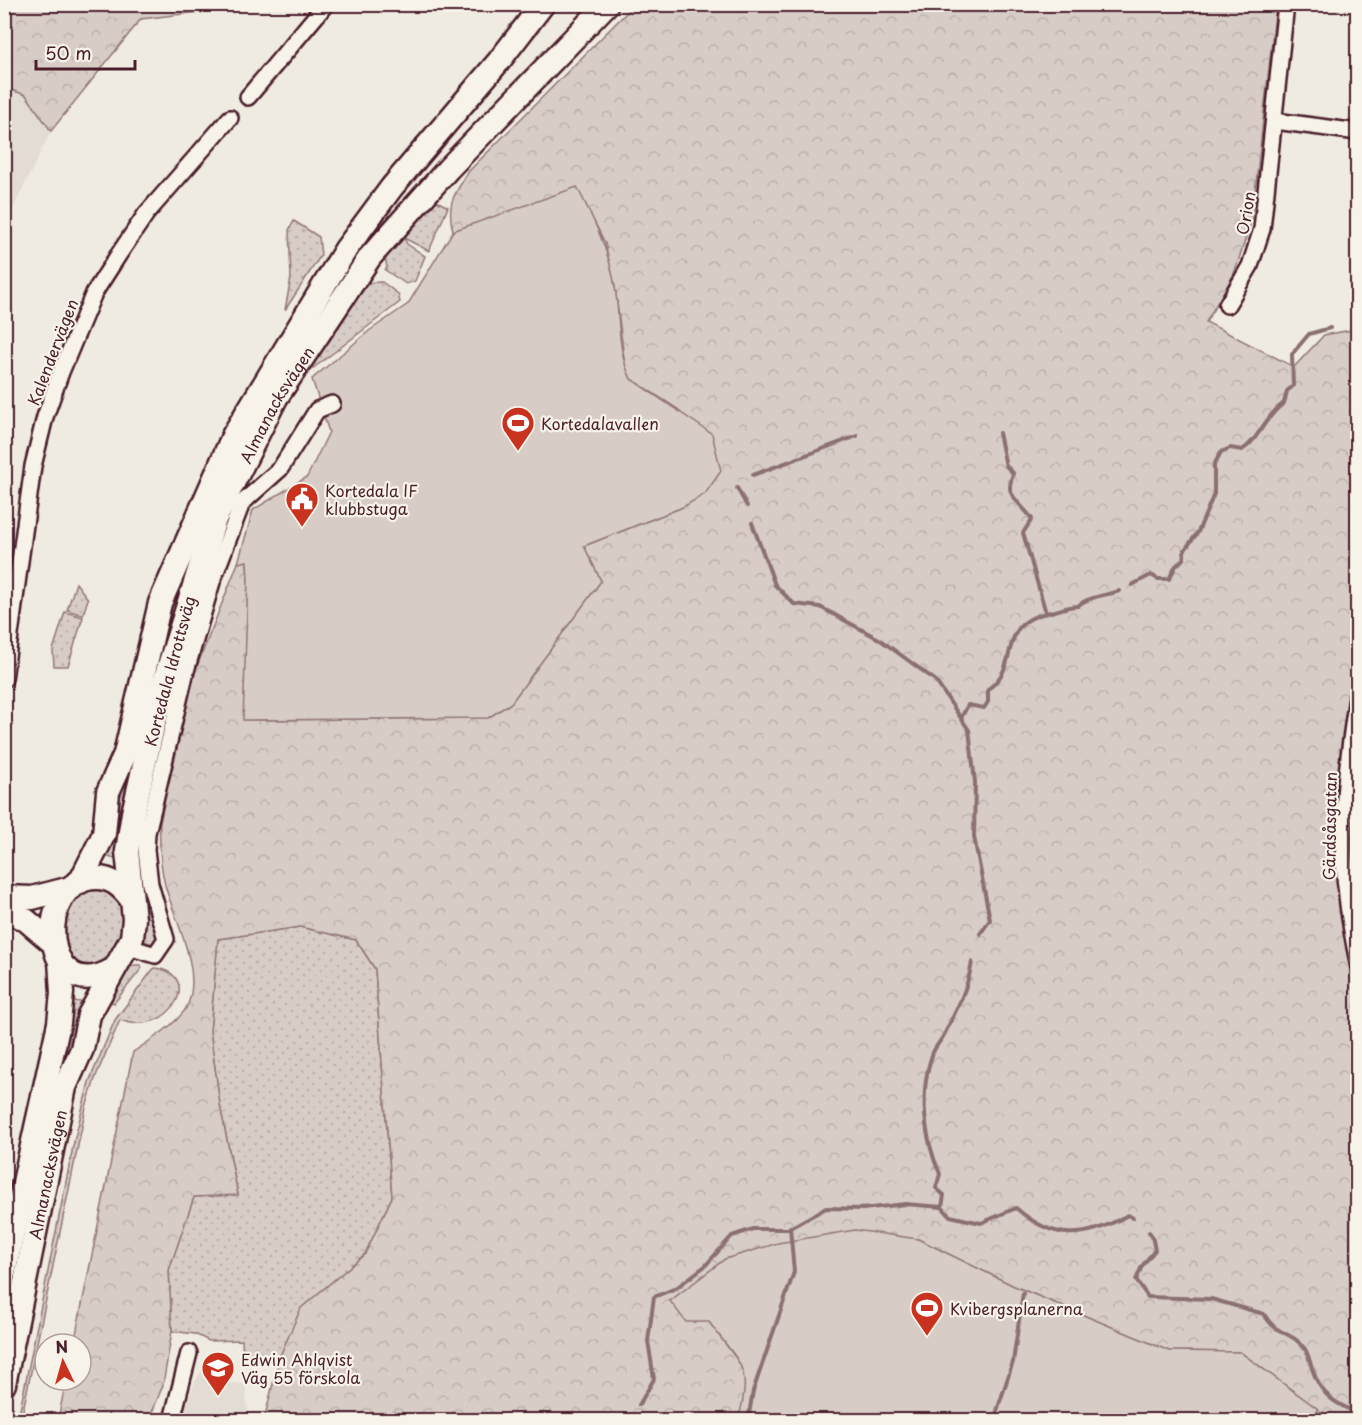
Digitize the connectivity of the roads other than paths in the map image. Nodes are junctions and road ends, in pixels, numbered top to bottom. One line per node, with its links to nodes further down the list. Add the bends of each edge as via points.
1 (326, 4): 5 (street)
2 (543, 4): 13 (main road, Almanacksvägen, via 392,187 346,249 234,434 160,603 125,754 108,792 104,834)
3 (607, 4): 15 (main road, Almanacksvägen, via 370,257 276,398 215,519 178,632 128,836)
4 (1286, 4): 7 (street, Orion)
5 (248, 97)
6 (230, 118): 11 (street, Kalendervägen, via 146,214 119,254 94,293 61,372 33,466)
7 (1275, 121): 8 (street); 9 (street, Orion, via 1262,229 1250,266)
8 (1358, 132)
9 (1227, 305)
10 (332, 404): 17 (street, Kortedala Idrottsväg, via 317,410 280,468 242,504 212,582 177,704 147,833 150,884 166,939 154,955)
11 (4, 679)
12 (1358, 690): 19 (street, Gärdsåsgatan, via 1347,770 1344,843 1347,895)
13 (75, 885): 14 (main road, via 32,898); 15 (main road, via 93,878 111,880); 18 (main road, Almanacksvägen, via 55,915)
14 (4, 897)
15 (131, 899): 17 (main road, Almanacksvägen, via 134,919)
16 (4, 910): 18 (main road, via 26,920)
17 (129, 947): 20 (main road, Almanacksvägen)
18 (57, 952): 20 (main road, via 71,973 82,977 96,977); 21 (main road, Almanacksvägen, via 62,993 59,1023)
19 (1358, 963)
20 (112, 970): 23 (main road, Almanacksvägen, via 89,1015 82,1049 65,1087)
21 (4, 1274)
22 (189, 1353): 24 (street)
23 (4, 1384)
24 (172, 1420)

